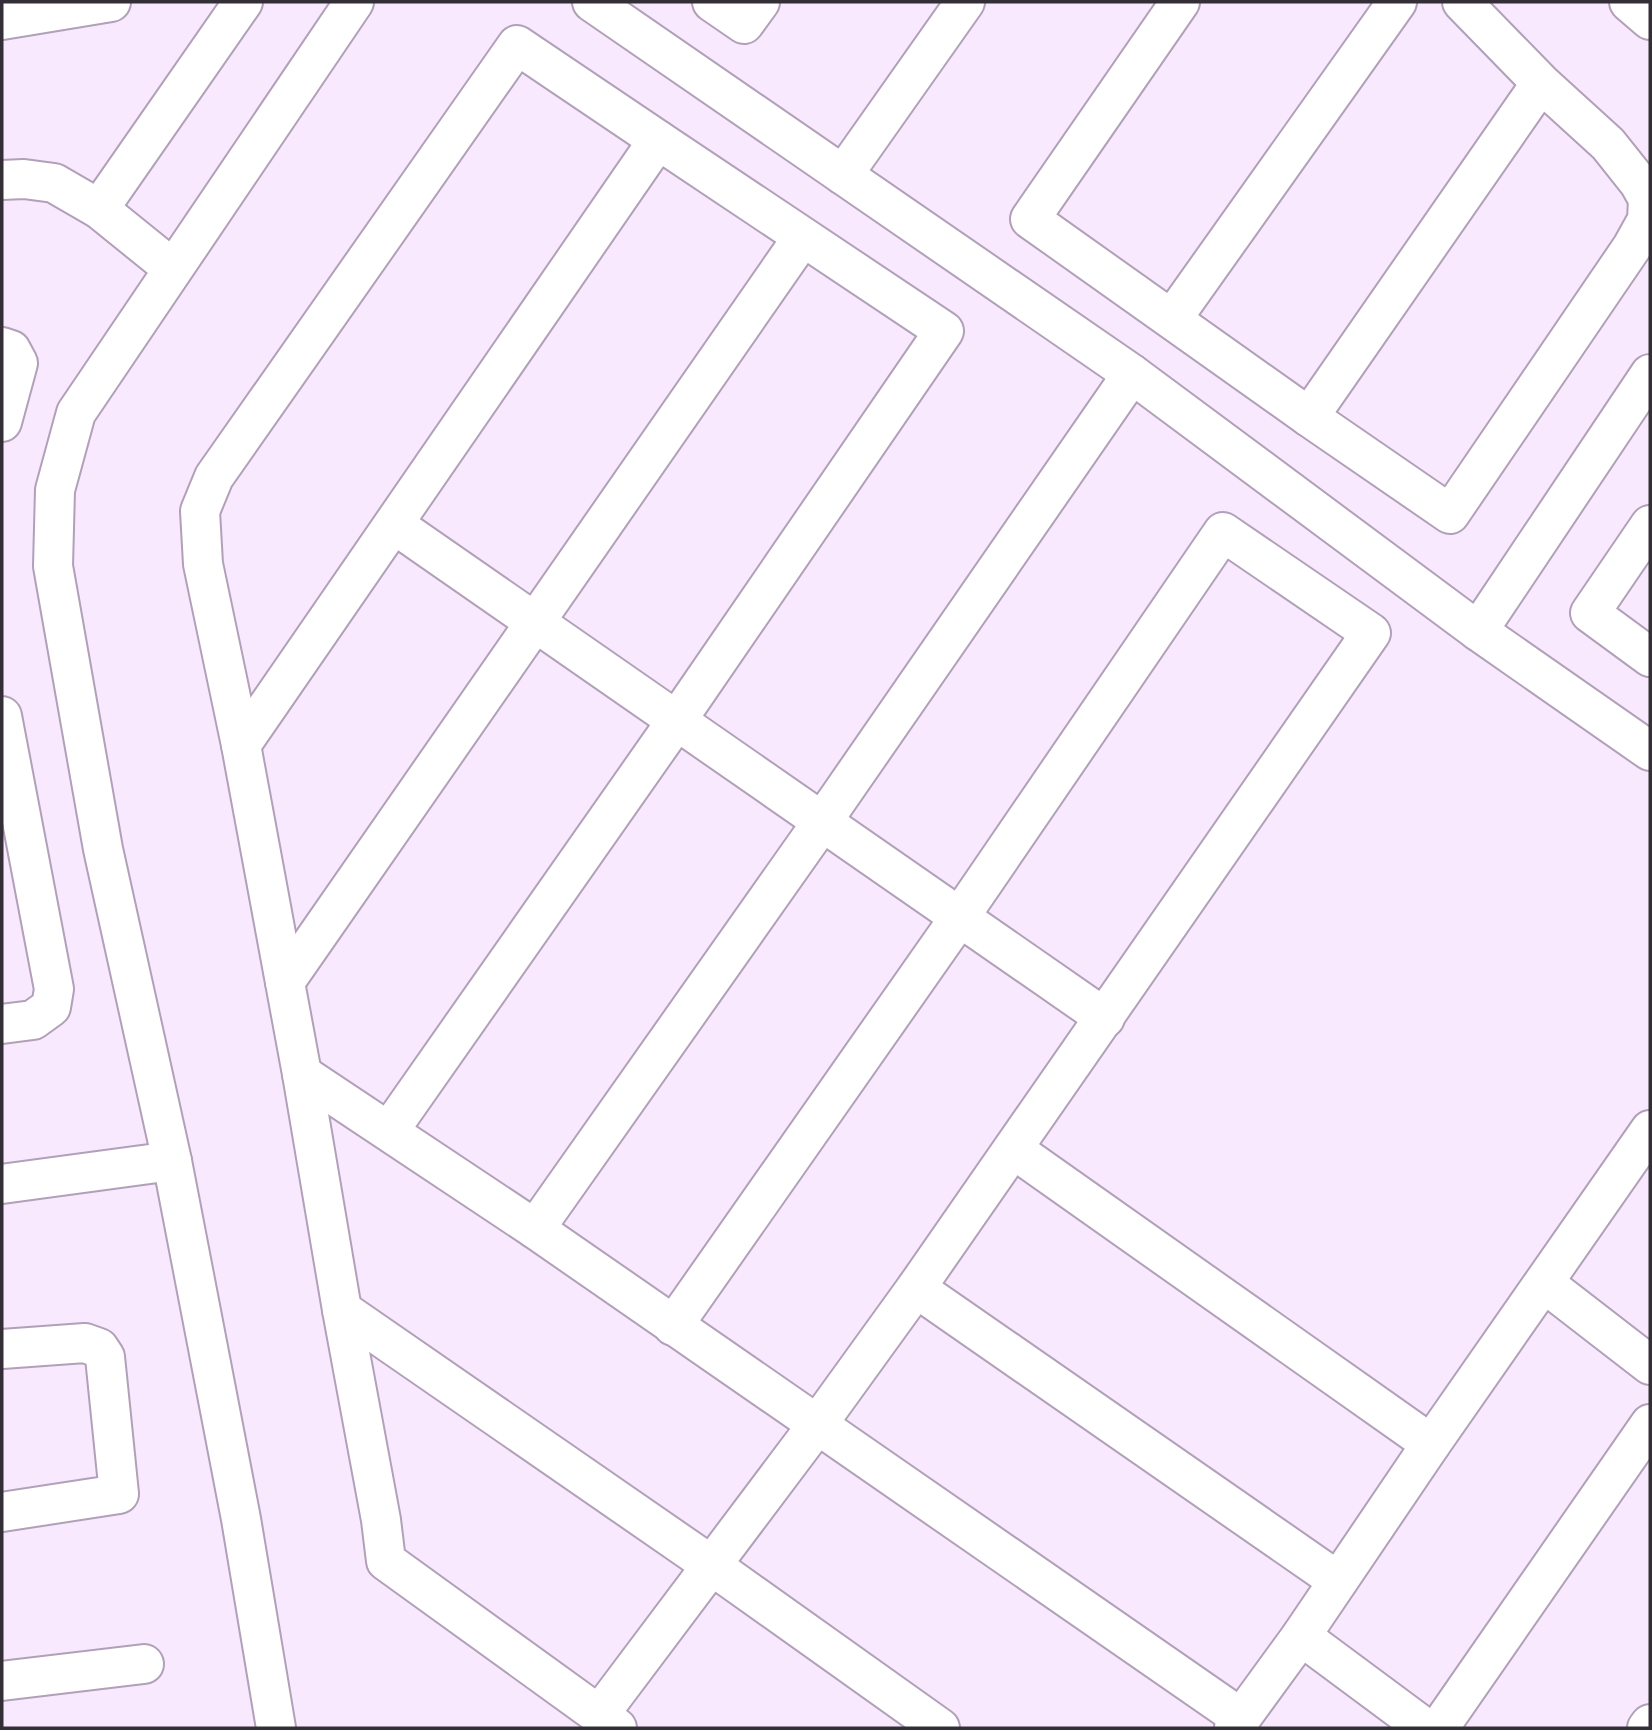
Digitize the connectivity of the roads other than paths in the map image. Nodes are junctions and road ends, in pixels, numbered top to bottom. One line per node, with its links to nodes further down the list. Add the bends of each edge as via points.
1 (111, 2): 12 (street)
2 (243, 2): 18 (street)
3 (354, 2): 20 (street)
4 (592, 2): 16 (street)
5 (712, 2): 6 (street, via 744,24)
6 (760, 2)
7 (965, 2): 16 (street)
8 (1180, 2): 21 (street, via 1030,219)
9 (1397, 2): 21 (street)
10 (1462, 2): 14 (street)
11 (1629, 2): 13 (street)
12 (2, 20)
13 (1650, 20)
14 (1541, 83): 25 (street); 25 (street, via 1608,144 1639,183 1648,199 1647,220 1450,514)
15 (658, 141): 19 (street); 27 (street); 34 (street, via 517,45 214,477 200,512 203,564)
16 (844, 174): 23 (street)
17 (2, 180): 18 (street, via 54,183)
18 (99, 209): 20 (street)
19 (802, 239): 29 (street); 33 (street, via 944,331)
20 (172, 268): 46 (street, via 76,412 55,490 54,566 103,849)
21 (1172, 319): 25 (street)
22 (2, 347): 26 (street, via 11,350 18,363)
23 (1132, 374): 30 (street); 36 (street)
24 (1650, 374): 30 (street)
25 (1309, 417)
26 (2, 422)
27 (395, 525): 29 (street); 34 (street)
28 (1650, 525): 31 (street, via 1590,613)
29 (536, 621): 33 (street); 39 (street)
30 (1478, 631): 35 (street)
31 (1650, 657)
32 (2, 716): 37 (street)
33 (677, 720): 36 (street); 44 (street)
34 (241, 745): 39 (street)
35 (1650, 751)
36 (822, 822): 38 (street); 48 (street)
37 (15, 850): 41 (street, via 54,989 51,1007 33,1020)
38 (959, 918): 40 (street); 40 (street, via 1223,532 1371,634); 52 (street)
39 (285, 982): 42 (street)
40 (1105, 1018): 45 (street)
41 (2, 1024)
42 (302, 1074): 44 (street); 51 (street)
43 (1650, 1130): 49 (street)
44 (389, 1131): 48 (street)
45 (1013, 1149): 50 (street); 57 (street)
46 (172, 1161): 47 (street); 67 (street)
47 (2, 1184)
48 (535, 1229): 52 (street)
49 (1544, 1283): 54 (street); 57 (street)
50 (916, 1288): 56 (street); 60 (street)
51 (342, 1310): 59 (street); 64 (street, via 386,1561)
52 (673, 1326): 56 (street)
53 (2, 1349): 58 (street, via 85,1343 99,1348 105,1357 119,1494)
54 (1650, 1365)
55 (1650, 1424): 70 (street)
56 (817, 1425): 59 (street); 65 (street)
57 (1431, 1444): 60 (street)
58 (2, 1511)
59 (711, 1564): 64 (street); 68 (street)
60 (1338, 1581): 61 (street)
61 (1301, 1636): 65 (street); 69 (street)
62 (144, 1664): 63 (street)
63 (2, 1681)
64 (608, 1722)
65 (1237, 1723)
66 (1650, 1724): 71 (street)
67 (276, 1728)
68 (940, 1728)
69 (1426, 1728)
70 (1439, 1728)
71 (1647, 1728)

